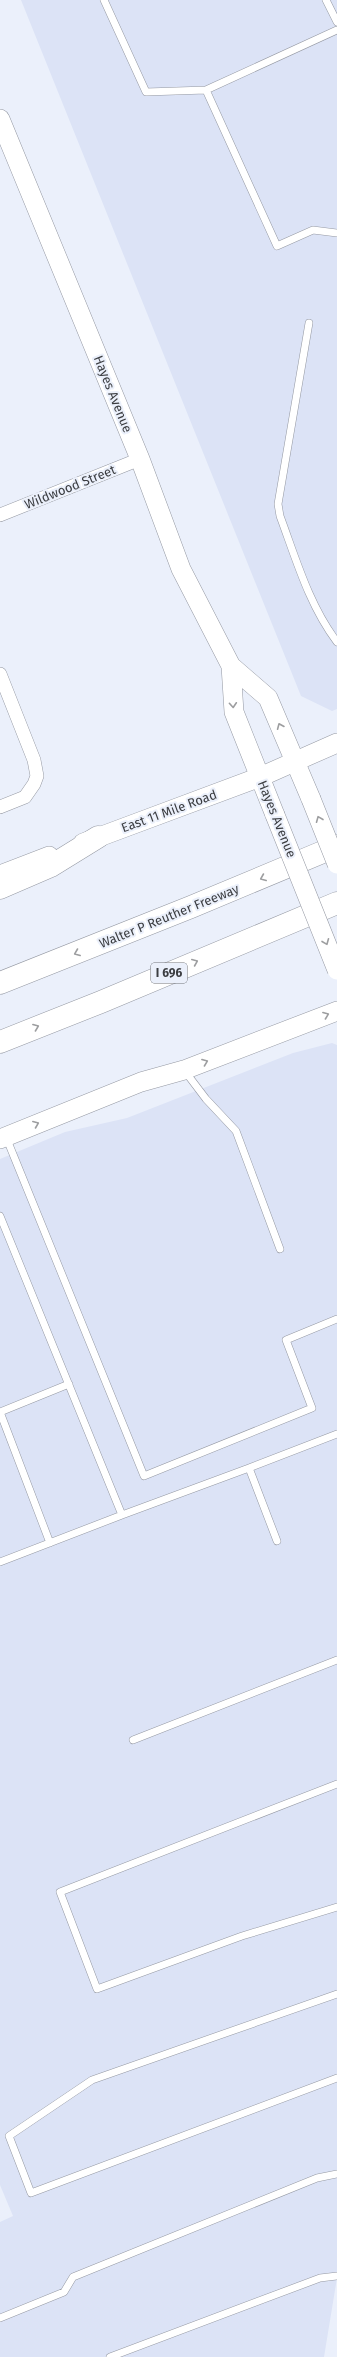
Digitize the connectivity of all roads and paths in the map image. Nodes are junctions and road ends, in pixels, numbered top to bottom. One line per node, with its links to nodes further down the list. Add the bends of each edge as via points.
1 (104, 0): 5 (lane, via 146,92)
2 (326, 0): 3 (lane)
3 (337, 22)
4 (337, 30): 5 (lane)
5 (206, 90): 7 (lane, via 277,246 313,230)
6 (0, 119): 9 (main road, Hayes Avenue)
7 (337, 233)
8 (309, 323): 11 (lane, via 278,504 280,516 313,603)
9 (140, 459): 10 (street, Wildwood Street); 12 (main road, Hayes Avenue, via 181,570)
10 (0, 515)
11 (337, 642)
12 (230, 666): 15 (main road, Hayes Avenue, one-way to 12, via 268,698); 16 (main road, Hayes Avenue, one-way to 16, via 234,712)
13 (0, 674): 17 (street, via 34,760 37,776 24,797)
14 (337, 743): 15 (main road, East 11 Mile Road)
15 (296, 762): 16 (main road, East 11 Mile Road); 20 (main road, Hayes Avenue, one-way to 15, bridge)
16 (260, 777): 18 (main road, East 11 Mile Road); 24 (main road, Hayes Avenue, one-way to 24, bridge)
17 (0, 807)
18 (98, 837): 21 (main road, East 11 Mile Road); 22 (highway, via 51,866)
19 (337, 846): 25 (highway, Walter P Reuther Freeway, one-way to 25, via 198,905)
20 (337, 864)
21 (0, 875)
22 (0, 888)
23 (337, 903): 27 (highway, I 696, one-way to 23)
24 (337, 970)
25 (0, 983)
26 (337, 1011): 28 (main road, one-way to 26)
27 (0, 1042)
28 (184, 1070): 29 (main road, one-way to 28, via 141,1082); 31 (lane, via 206,1099 236,1131)
29 (3, 1138): 32 (lane, via 144,1476 312,1408 286,1340)
30 (0, 1216): 33 (lane)
31 (280, 1249)
32 (337, 1319)
33 (69, 1384): 36 (lane); 38 (lane, via 0,1412)
34 (337, 1434): 35 (lane)
35 (249, 1468): 36 (lane); 37 (lane)
36 (122, 1516): 38 (lane)
37 (277, 1541)
38 (50, 1542): 39 (lane)
39 (0, 1562)
40 (337, 1660): 41 (lane)
41 (133, 1740)
42 (337, 1784): 43 (lane, via 60,1892 97,1989 242,1936)
43 (337, 1907)
44 (337, 1994): 45 (lane, via 92,2080 9,2136 31,2193)
45 (337, 2078)
46 (337, 2174): 48 (lane, via 317,2178 73,2277 64,2292)
47 (337, 2276): 49 (lane, via 320,2278)
48 (0, 2318)
49 (110, 2357)

